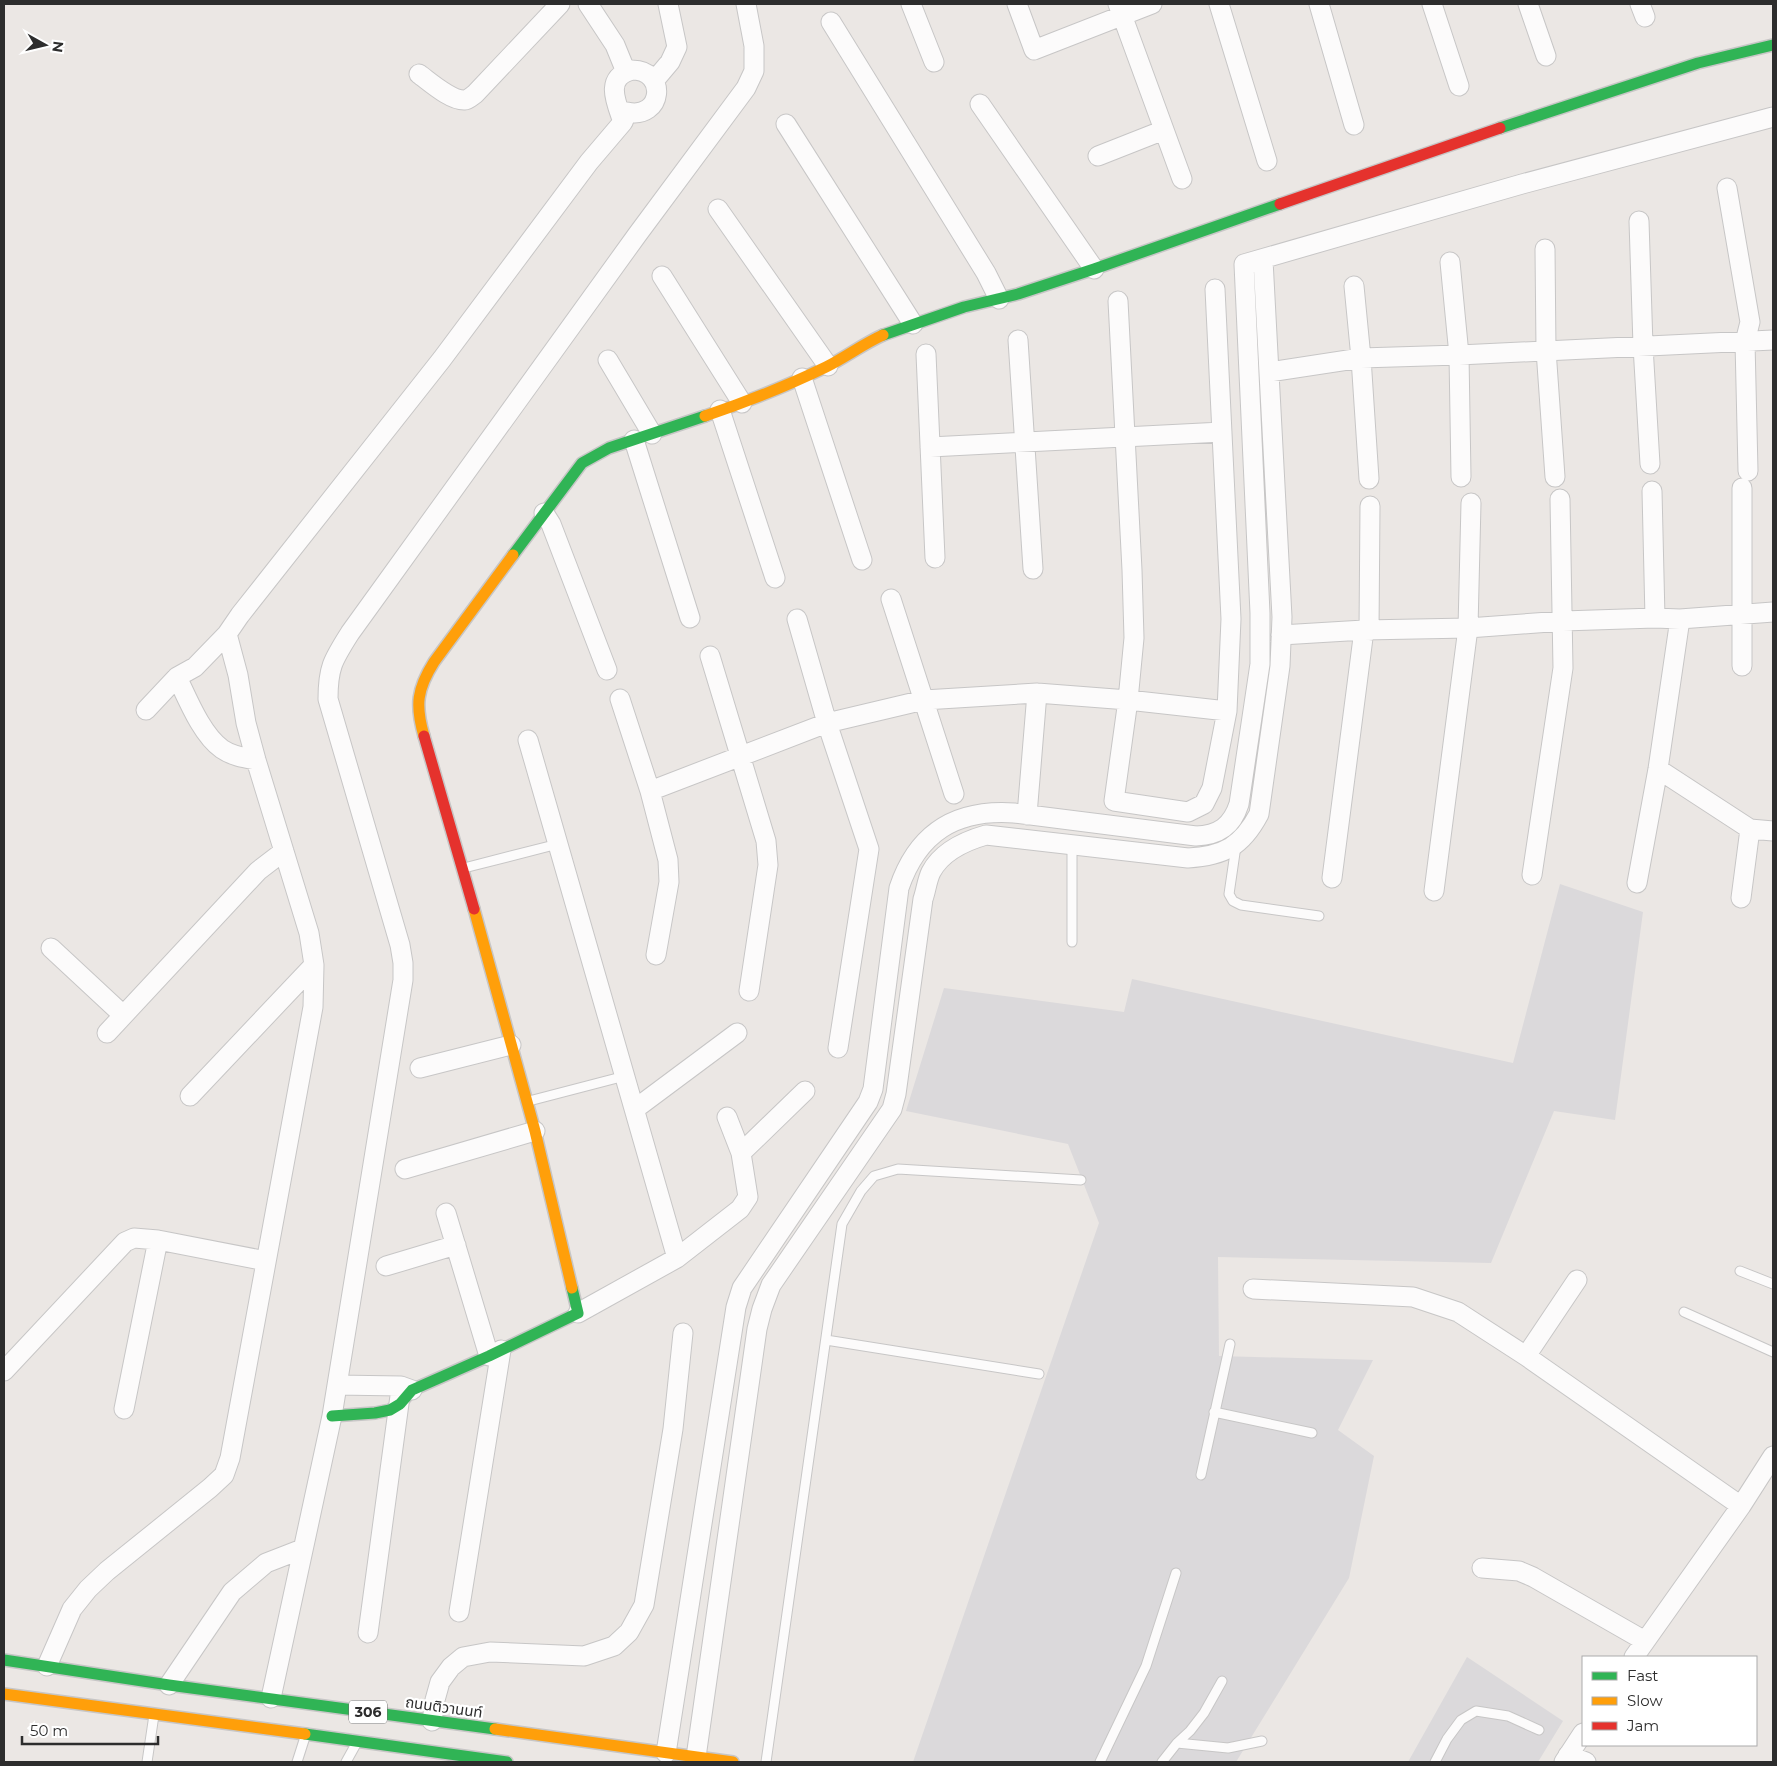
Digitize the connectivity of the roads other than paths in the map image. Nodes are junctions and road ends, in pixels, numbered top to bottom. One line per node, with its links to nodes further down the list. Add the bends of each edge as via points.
1 (560, 4): 18 (street, via 476,94 466,100 456,99)
2 (588, 4): 17 (street, via 615,45)
3 (668, 4): 19 (street, via 677,47 670,62)
4 (746, 4): 159 (street, via 754,46 754,70 746,88 350,633 334,658 330,671 328,699 403,964)
5 (911, 4): 16 (street)
6 (1017, 4): 12 (street, via 1034,50)
7 (1152, 4): 12 (street)
8 (1219, 4): 28 (street)
9 (1319, 4): 25 (street)
10 (1432, 4): 20 (street)
11 (1528, 4): 15 (street)
12 (1120, 9): 26 (street)
13 (831, 22): 40 (street)
14 (1773, 45): 36 (street, via 1698,63 1621,88)
15 (1546, 56)
16 (934, 62)
17 (626, 72): 19 (street, via 645,72); 23 (street, via 619,77 614,93)
18 (419, 74)
19 (654, 81): 23 (street, via 657,88 654,103 642,113 627,112)
20 (1460, 86)
21 (980, 104): 36 (street)
22 (1773, 117): 34 (street, via 1522,184)
23 (623, 122): 85 (street)
24 (786, 124): 42 (street)
25 (1354, 125)
26 (1164, 130): 27 (street); 29 (street)
27 (1098, 156)
28 (1266, 161)
29 (1182, 179)
30 (1727, 188): 45 (street, via 1750,322)
31 (718, 209): 52 (street)
32 (1639, 221): 46 (street)
33 (1545, 249): 47 (street)
34 (1263, 260): 53 (street); 104 (street, via 1244,264 1260,664 1234,818 1217,832 1196,836)
35 (1450, 262): 49 (street)
36 (1094, 269): 40 (street)
37 (662, 276): 55 (street)
38 (1354, 286): 50 (street)
39 (1216, 288): 57 (street)
40 (999, 299): 42 (street)
41 (1118, 301): 59 (street)
42 (913, 324): 52 (street, via 871,340)
43 (1018, 340): 60 (street)
44 (1773, 340): 45 (street)
45 (1745, 342): 46 (street); 77 (street)
46 (1642, 346): 47 (street); 62 (street)
47 (1546, 350): 49 (street); 64 (street)
48 (926, 354): 61 (street)
49 (1458, 355): 50 (street); 63 (street)
50 (1361, 358): 53 (street); 65 (street)
51 (608, 360): 58 (street)
52 (828, 366): 54 (street)
53 (1269, 372): 86 (street)
54 (802, 378): 55 (street); 72 (street)
55 (742, 403): 56 (street)
56 (720, 410): 58 (street); 74 (street)
57 (1222, 432): 59 (street); 96 (street, via 1231,619)
58 (643, 437): 70 (street, via 609,448 582,463); 78 (street)
59 (1125, 437): 60 (street); 94 (street, via 1134,638)
60 (1026, 442): 61 (street); 73 (street)
61 (930, 447): 71 (street)
62 (1650, 464)
63 (1461, 477)
64 (1555, 477)
65 (1369, 479)
66 (1652, 491): 79 (street)
67 (1560, 499): 82 (street)
68 (1471, 503): 83 (street)
69 (1370, 506): 84 (street)
70 (544, 513): 89 (street); 111 (street, via 434,662 420,692 418,710 422,730)
71 (935, 558)
72 (862, 560)
73 (1033, 569)
74 (775, 578)
75 (891, 599): 93 (street)
76 (1773, 612): 77 (street)
77 (1741, 613): 80 (street); 88 (street)
78 (690, 618)
79 (1655, 618): 80 (street); 82 (street)
80 (1680, 619): 101 (street)
81 (797, 620): 97 (street)
82 (1563, 621): 83 (street); 112 (street, via 1563,668)
83 (1468, 628): 84 (street); 115 (street)
84 (1366, 630): 86 (street); 113 (street)
85 (227, 634): 90 (street, via 195,667); 100 (street)
86 (1281, 635): 107 (street, via 1280,666 1258,814 1252,827)
87 (710, 656): 99 (street)
88 (1742, 666)
89 (607, 670)
90 (177, 677): 95 (street); 100 (street, via 210,738 223,750)
91 (1037, 693): 93 (street); 94 (street); 104 (street)
92 (620, 699): 102 (street)
93 (924, 700): 97 (street); 103 (street)
94 (1128, 700): 96 (street); 96 (street, via 1114,800 1188,812 1204,804 1212,788)
95 (146, 710)
96 (1227, 711)
97 (826, 723): 99 (street); 127 (street, via 869,849)
98 (528, 740): 108 (street)
99 (740, 756): 102 (street); 122 (street, via 766,841 768,865)
100 (256, 760): 110 (street)
101 (1658, 769): 105 (street); 114 (street)
102 (650, 792): 120 (street, via 668,860 669,882)
103 (954, 794)
104 (1027, 815): 190 (street, via 982,813 956,820 929,838 905,870 873,1089 868,1102 742,1288 736,1307)
105 (1750, 829): 106 (street); 116 (street)
106 (1773, 831)
107 (1236, 843): 109 (street, via 1226,851 1208,857 1188,858); 117 (lane, via 1229,894 1233,901 1240,905)
108 (558, 844): 111 (lane); 129 (street)
109 (1072, 844): 118 (lane); 191 (street, via 986,834 965,841 946,854 931,872 923,899 892,1108 771,1284 762,1309)
110 (284, 851): 121 (street, via 309,933); 123 (street, via 258,871)
111 (463, 868): 126 (street)
112 (1532, 875)
113 (1332, 878)
114 (1637, 883)
115 (1434, 891)
116 (1740, 898)
117 (1319, 916)
118 (1072, 942)
119 (51, 948): 123 (street)
120 (656, 955)
121 (314, 966): 131 (street); 143 (street, via 313,1007)
122 (749, 991)
123 (123, 1015): 124 (street)
124 (107, 1033)
125 (737, 1033): 133 (street)
126 (511, 1045): 128 (street); 132 (street)
127 (838, 1048)
128 (420, 1068)
129 (625, 1076): 132 (lane); 133 (street)
130 (805, 1091): 136 (street)
131 (190, 1096)
132 (527, 1102): 135 (street)
133 (635, 1109): 142 (street)
134 (727, 1117): 136 (street)
135 (535, 1131): 137 (street); 150 (street)
136 (741, 1153): 142 (street, via 748,1196 746,1202)
137 (405, 1169)
138 (1081, 1180): 152 (lane, via 898,1169 874,1176 842,1224)
139 (446, 1213): 141 (street)
140 (158, 1240): 143 (street); 157 (street, via 134,1238 125,1242); 161 (street)
141 (456, 1245): 144 (street); 155 (street)
142 (677, 1258): 150 (street)
143 (266, 1261): 176 (street, via 230,1458 224,1475 88,1589 72,1609)
144 (386, 1266)
145 (1740, 1270): 147 (lane)
146 (1577, 1280): 156 (street)
147 (1773, 1284)
148 (1253, 1289): 156 (street, via 1414,1297 1458,1312)
149 (1684, 1312): 154 (lane)
150 (578, 1313): 155 (street)
151 (682, 1333): 182 (street, via 673,1429 644,1605 629,1632 614,1646 584,1656 490,1652 463,1656 440,1682)
152 (826, 1340): 158 (lane); 199 (lane)
153 (1230, 1344): 162 (lane)
154 (1773, 1352)
155 (495, 1353): 160 (street); 171 (street)
156 (1526, 1356): 167 (street)
157 (4, 1371)
158 (1039, 1374)
159 (337, 1386): 160 (street); 163 (street)
160 (404, 1393): 163 (street, via 383,1412); 172 (street)
161 (124, 1409)
162 (1214, 1412): 164 (lane); 166 (lane)
163 (332, 1416): 168 (street)
164 (1312, 1433)
165 (1773, 1456): 167 (street)
166 (1201, 1475)
167 (1741, 1506): 173 (street)
168 (302, 1549): 178 (street, via 266,1563 232,1592); 180 (street)
169 (1482, 1568): 173 (street, via 1519,1571 1533,1577)
170 (1176, 1573): 200 (lane, via 1146,1666)
171 (459, 1612)
172 (368, 1633)
173 (1645, 1641): 174 (street)
174 (1635, 1656)
175 (4, 1660): 176 (street, ถนนติวานนท์ / 306)
176 (47, 1666): 178 (street, ถนนติวานนท์ / 306)
177 (1222, 1681): 188 (lane, via 1204,1713)
178 (168, 1685): 180 (street, ถนนติวานนท์ / 306)
179 (4, 1694): 181 (street, 306)
180 (271, 1698): 182 (street, ถนนติวานนท์ / 306)
181 (154, 1713): 184 (street, 306); 193 (lane)
182 (432, 1721): 190 (street, ถนนติวานนท์ / 306)
183 (1539, 1730): 202 (lane, via 1508,1716 1476,1711 1461,1720)
184 (306, 1734): 187 (street, 306); 194 (lane)
185 (1582, 1735): 192 (street)
186 (1262, 1741): 188 (lane, via 1228,1748)
187 (357, 1742): 189 (street, 306); 195 (lane)
188 (1177, 1743): 201 (lane)
189 (421, 1750): 196 (lane); 197 (street, 306)
190 (666, 1753): 191 (street, ถนนติวานนท์ / 306)
191 (696, 1757): 198 (street, ถนนติวานนท์ / 306)
192 (1566, 1759): 203 (street)
193 (148, 1762)
194 (297, 1762)
195 (346, 1762)
196 (420, 1762)
197 (507, 1762)
198 (733, 1762)
199 (766, 1762)
200 (1100, 1762)
201 (1162, 1762)
202 (1435, 1762)
203 (1586, 1762)

